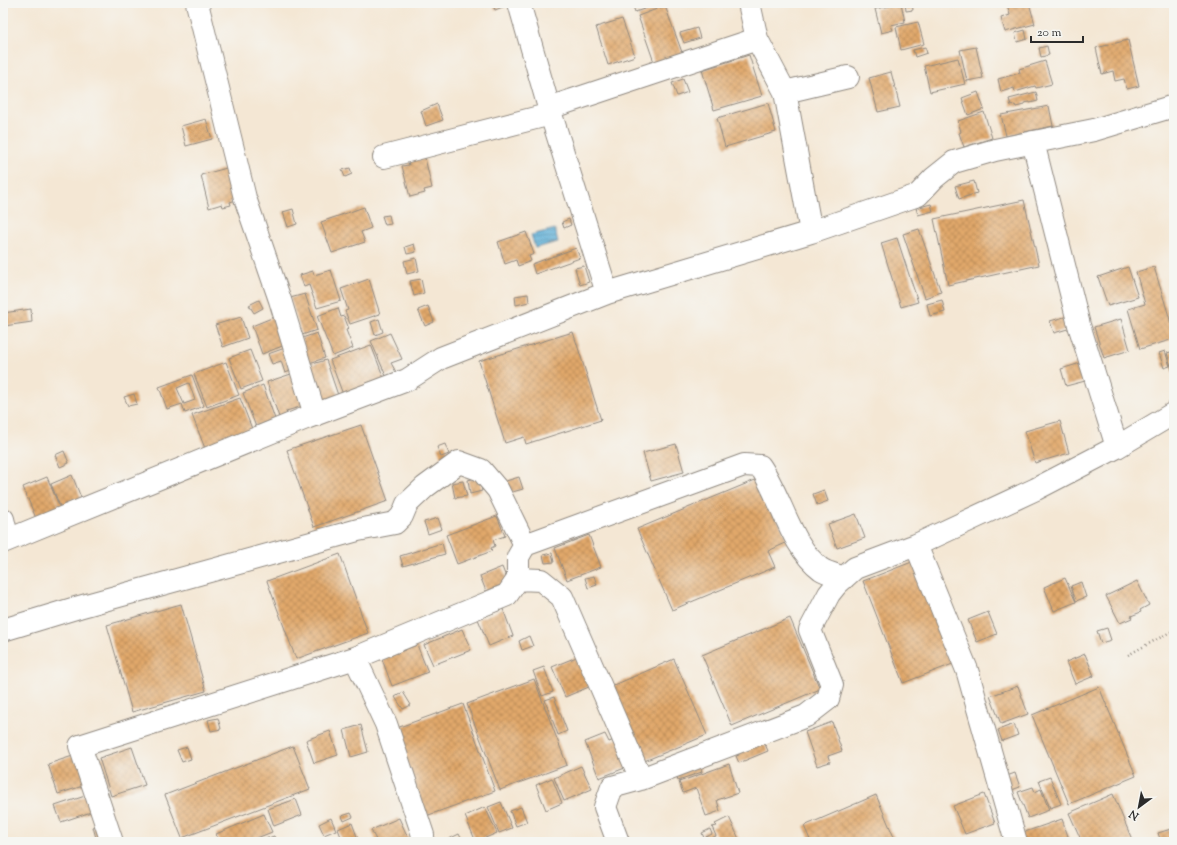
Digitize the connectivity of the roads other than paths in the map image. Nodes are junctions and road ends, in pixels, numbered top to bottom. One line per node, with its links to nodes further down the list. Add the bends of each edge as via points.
1 (197, 3): 14 (street, via 244,198 280,300)
2 (519, 3): 8 (street)
3 (749, 3): 4 (street)
4 (757, 39): 6 (street); 8 (street)
5 (848, 77): 6 (street)
6 (785, 92): 11 (street)
7 (1174, 106): 9 (street, via 1094,130)
8 (550, 111): 10 (street); 12 (street)
9 (1033, 142): 11 (street, via 954,162 918,195); 15 (street, via 1079,325)
10 (384, 157)
11 (811, 232): 12 (street)
12 (607, 293): 14 (street, via 441,358 407,380)
13 (1174, 413): 15 (street)
14 (315, 415): 17 (street)
15 (1117, 447): 19 (street, via 1036,489)
16 (3, 519): 17 (street)
17 (6, 541)
18 (525, 545): 20 (street, via 744,465 760,466 804,551 821,569); 21 (street, via 518,557); 22 (street, via 498,490 481,470 459,462 407,504 402,516 395,523 351,532)
19 (916, 545): 20 (street, via 855,568); 28 (street, via 967,670)
20 (844, 578): 24 (street, via 829,594 810,630 832,685 828,698 806,716)
21 (518, 579): 23 (street, via 506,595); 24 (street, via 541,580 562,597)
22 (3, 630)
23 (355, 658): 25 (street, via 80,746); 26 (street, via 386,724 423,834)
24 (641, 779): 27 (street, via 612,787 605,807)
25 (112, 842)
26 (421, 842)
27 (618, 842)
28 (1016, 842)

